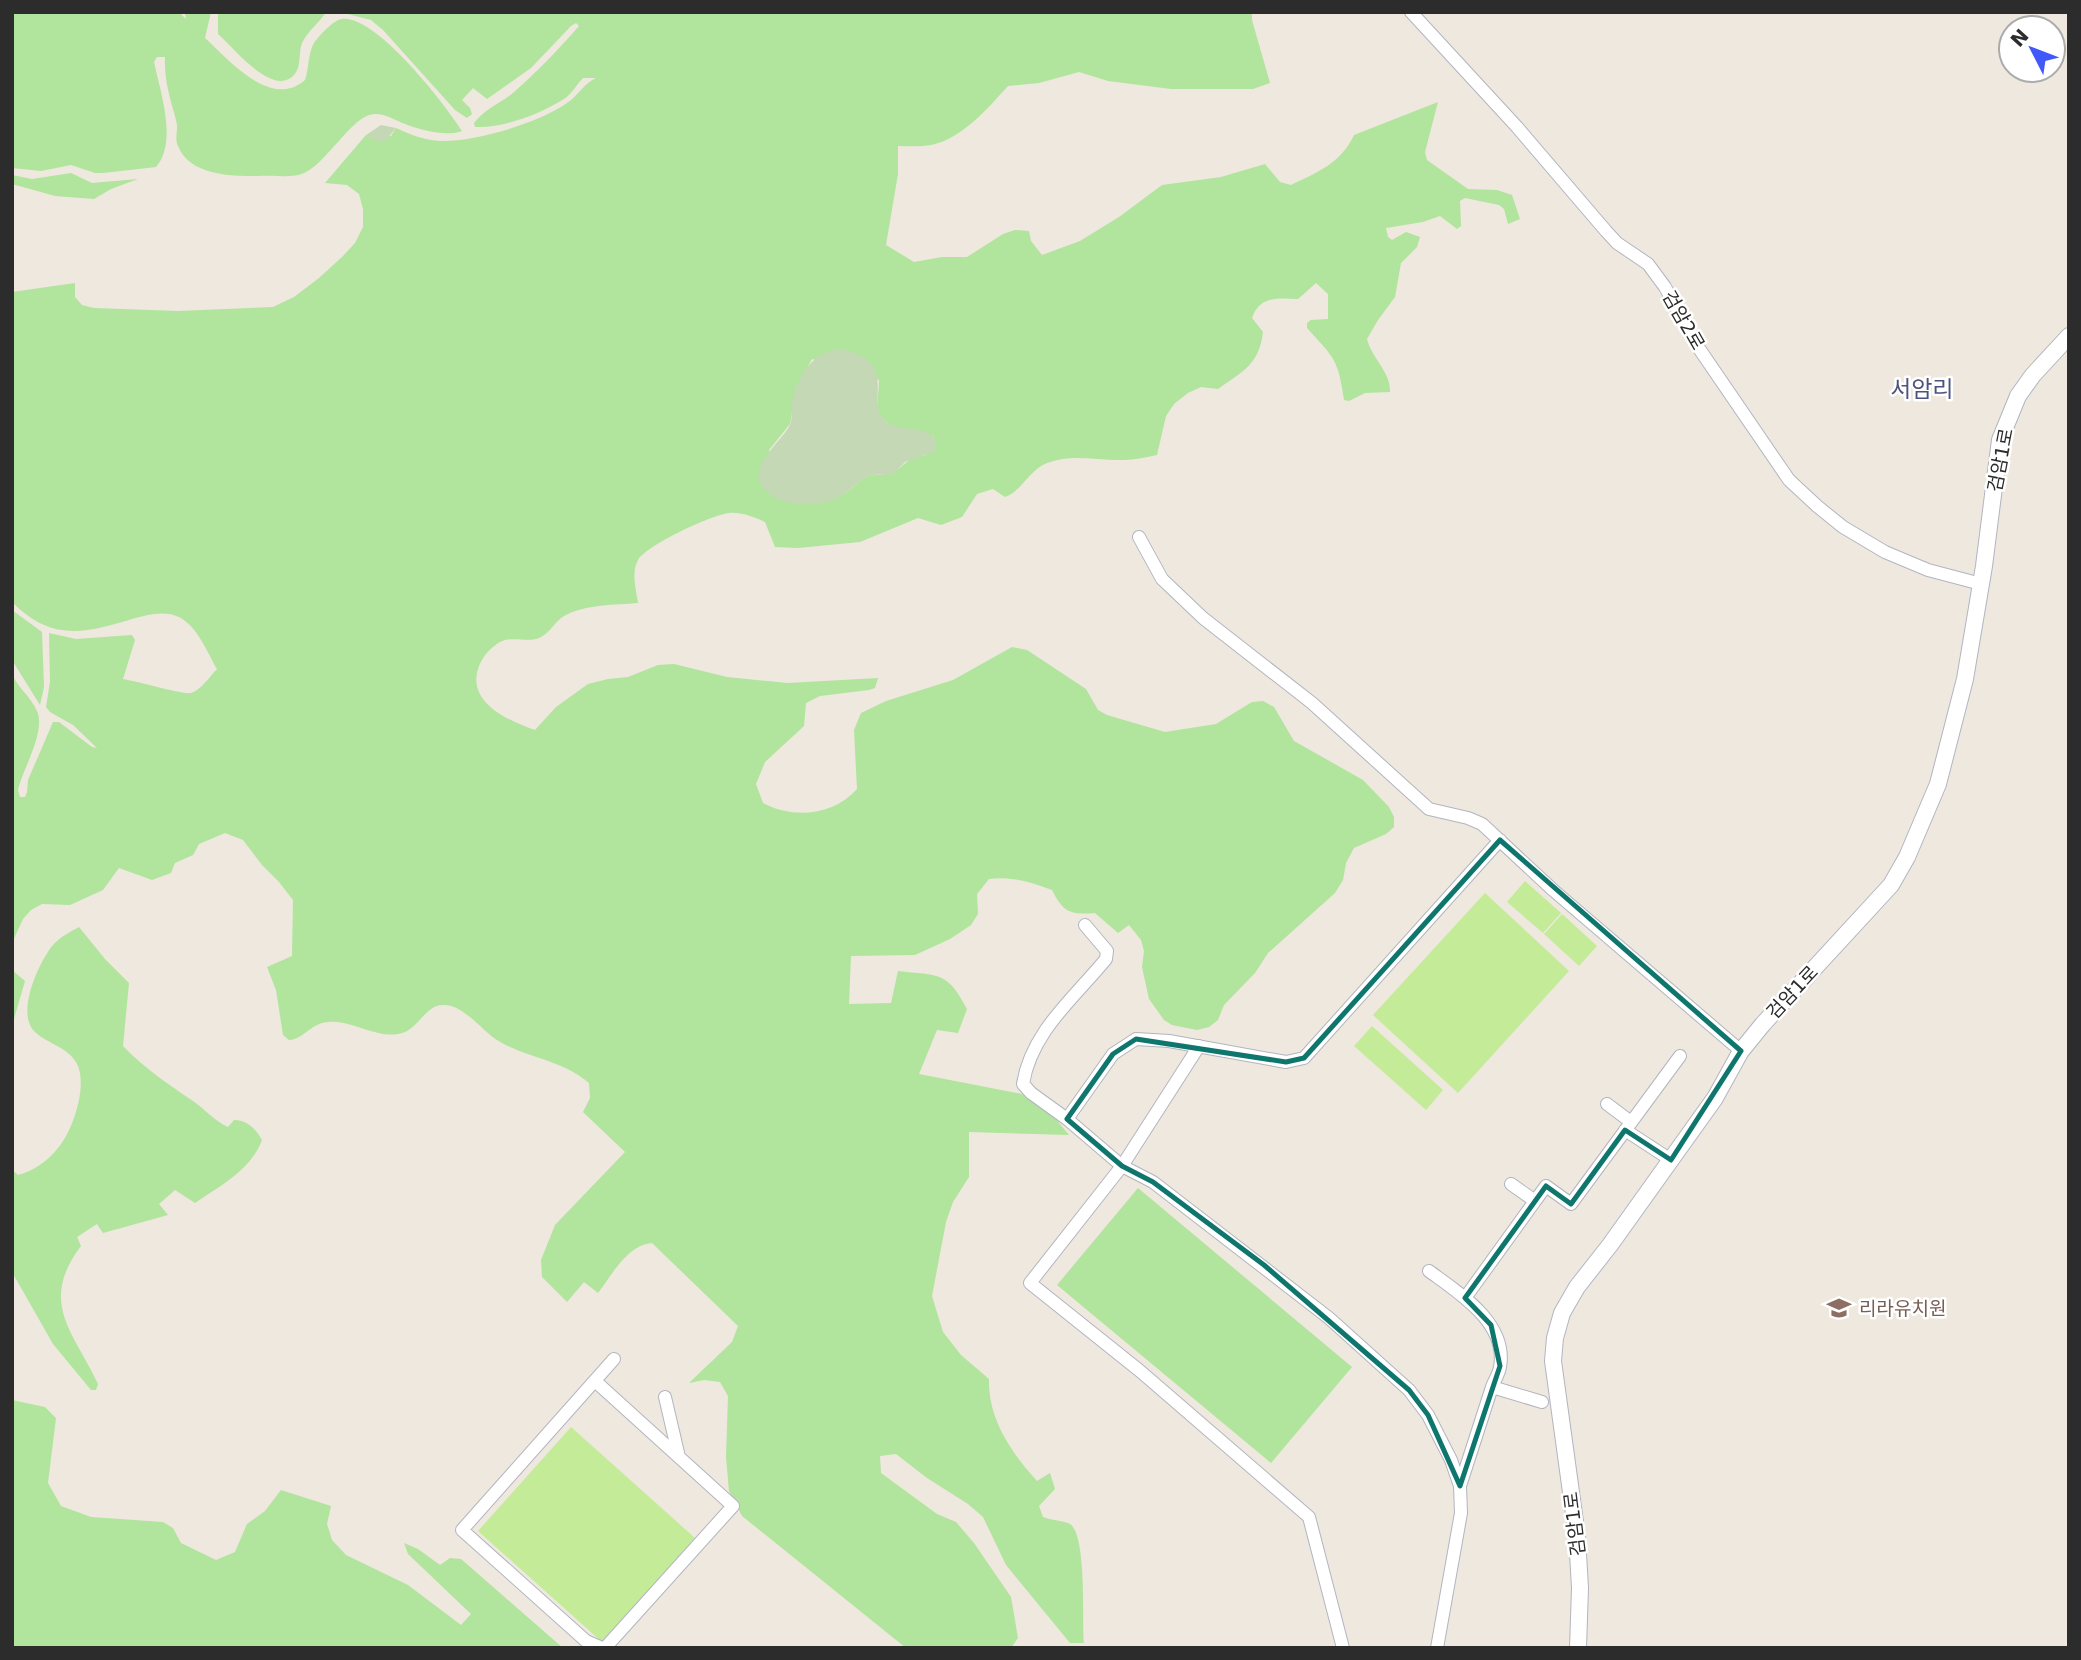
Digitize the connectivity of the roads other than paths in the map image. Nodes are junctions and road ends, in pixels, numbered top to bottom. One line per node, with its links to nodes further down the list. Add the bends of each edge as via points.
1 (1411, 12): 4 (street, 검암2로, via 1617,243 1648,264 1698,347 1789,480 1864,541 1910,563)
2 (2069, 336): 4 (street, 검암1로, via 2033,375 2008,416 2000,440)
3 (1139, 537): 5 (street, via 1162,579 1203,618 1331,720 1429,809 1482,824)
4 (1981, 584): 8 (street, 검암1로, via 1954,730 1938,784 1907,857 1891,885)
5 (1500, 840): 7 (street, via 1304,1058 1286,1062); 8 (street)
6 (1084, 925): 11 (street, via 1107,951 1105,959 1046,1027 1023,1084)
7 (1199, 1046): 11 (street, via 1136,1039 1113,1054); 14 (street)
8 (1741, 1051): 13 (street, 검암1로, via 1715,1098)
9 (1680, 1056): 12 (street)
10 (1607, 1104): 12 (street)
11 (1067, 1119): 14 (street)
12 (1628, 1126): 13 (street); 16 (street, via 1571,1204 1546,1186)
13 (1671, 1160): 29 (street, 검암1로, via 1577,1287 1555,1338 1557,1401 1579,1561)
14 (1122, 1166): 25 (street, via 1153,1182 1264,1265 1409,1390 1428,1415); 27 (street, via 1031,1283 1309,1517)
15 (1511, 1184): 16 (street)
16 (1535, 1201): 18 (street)
17 (1429, 1271): 18 (street)
18 (1465, 1298): 21 (street, via 1491,1325 1498,1345 1500,1366)
19 (614, 1359): 20 (street)
20 (595, 1381): 24 (street); 26 (street, via 462,1530 586,1641)
21 (1492, 1387): 23 (street); 25 (street)
22 (665, 1396): 24 (street)
23 (1542, 1402)
24 (680, 1458): 26 (street, via 733,1506)
25 (1460, 1486): 28 (street, via 1461,1513)
26 (603, 1648)
27 (1343, 1648)
28 (1437, 1648)
29 (1578, 1648)

